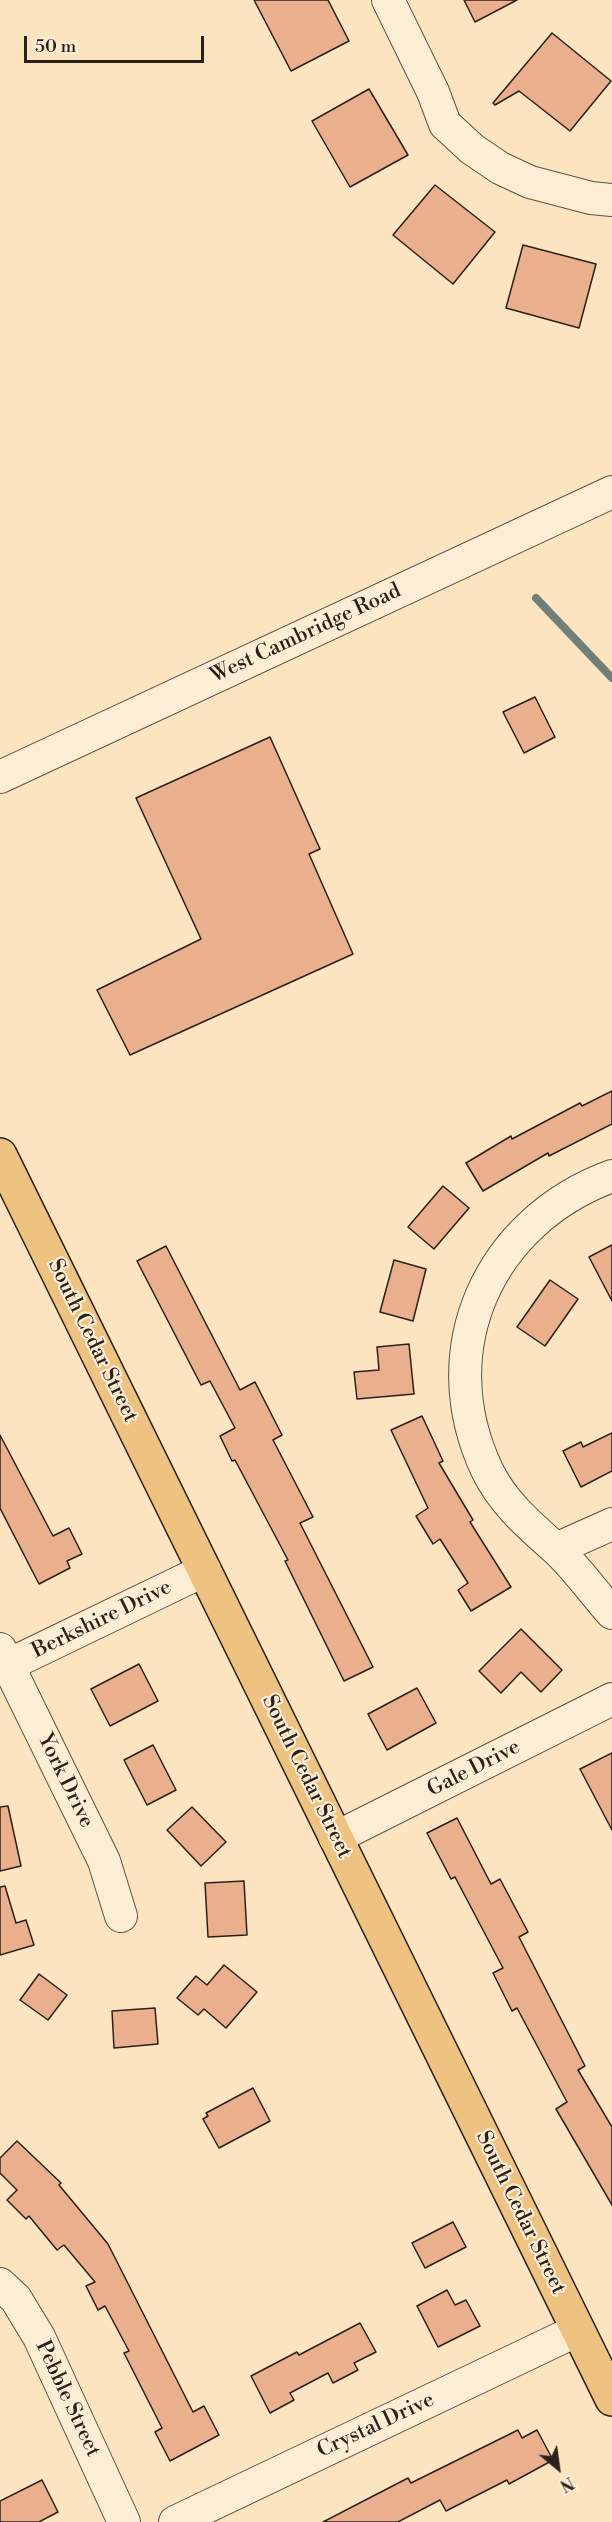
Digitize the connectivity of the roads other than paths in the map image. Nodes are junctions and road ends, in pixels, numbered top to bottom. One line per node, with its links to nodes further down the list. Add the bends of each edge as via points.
1 (388, 0): 2 (street, via 445,124 472,149 530,182)
2 (612, 200)
3 (612, 492): 4 (street, West Cambridge Road)
4 (0, 777)
5 (0, 1155): 9 (main road, South Cedar Street)
6 (612, 1176): 8 (street, via 555,1203 530,1224 501,1258 486,1283 472,1321 465,1361 473,1433 488,1471 507,1502)
7 (612, 1524): 8 (street)
8 (556, 1549): 10 (street)
9 (205, 1570): 11 (street, Berkshire Drive); 13 (main road, South Cedar Street)
10 (612, 1613)
11 (3, 1661): 14 (street, York Drive, via 104,1861)
12 (612, 1699): 13 (street, Gale Drive)
13 (335, 1838): 16 (main road, South Cedar Street)
14 (121, 1916)
15 (0, 2284): 18 (street, Pebble Street, via 16,2299 39,2337)
16 (578, 2330): 17 (main road, South Cedar Street); 19 (street, Crystal Drive)
17 (612, 2399)
18 (124, 2522)
19 (174, 2522)

